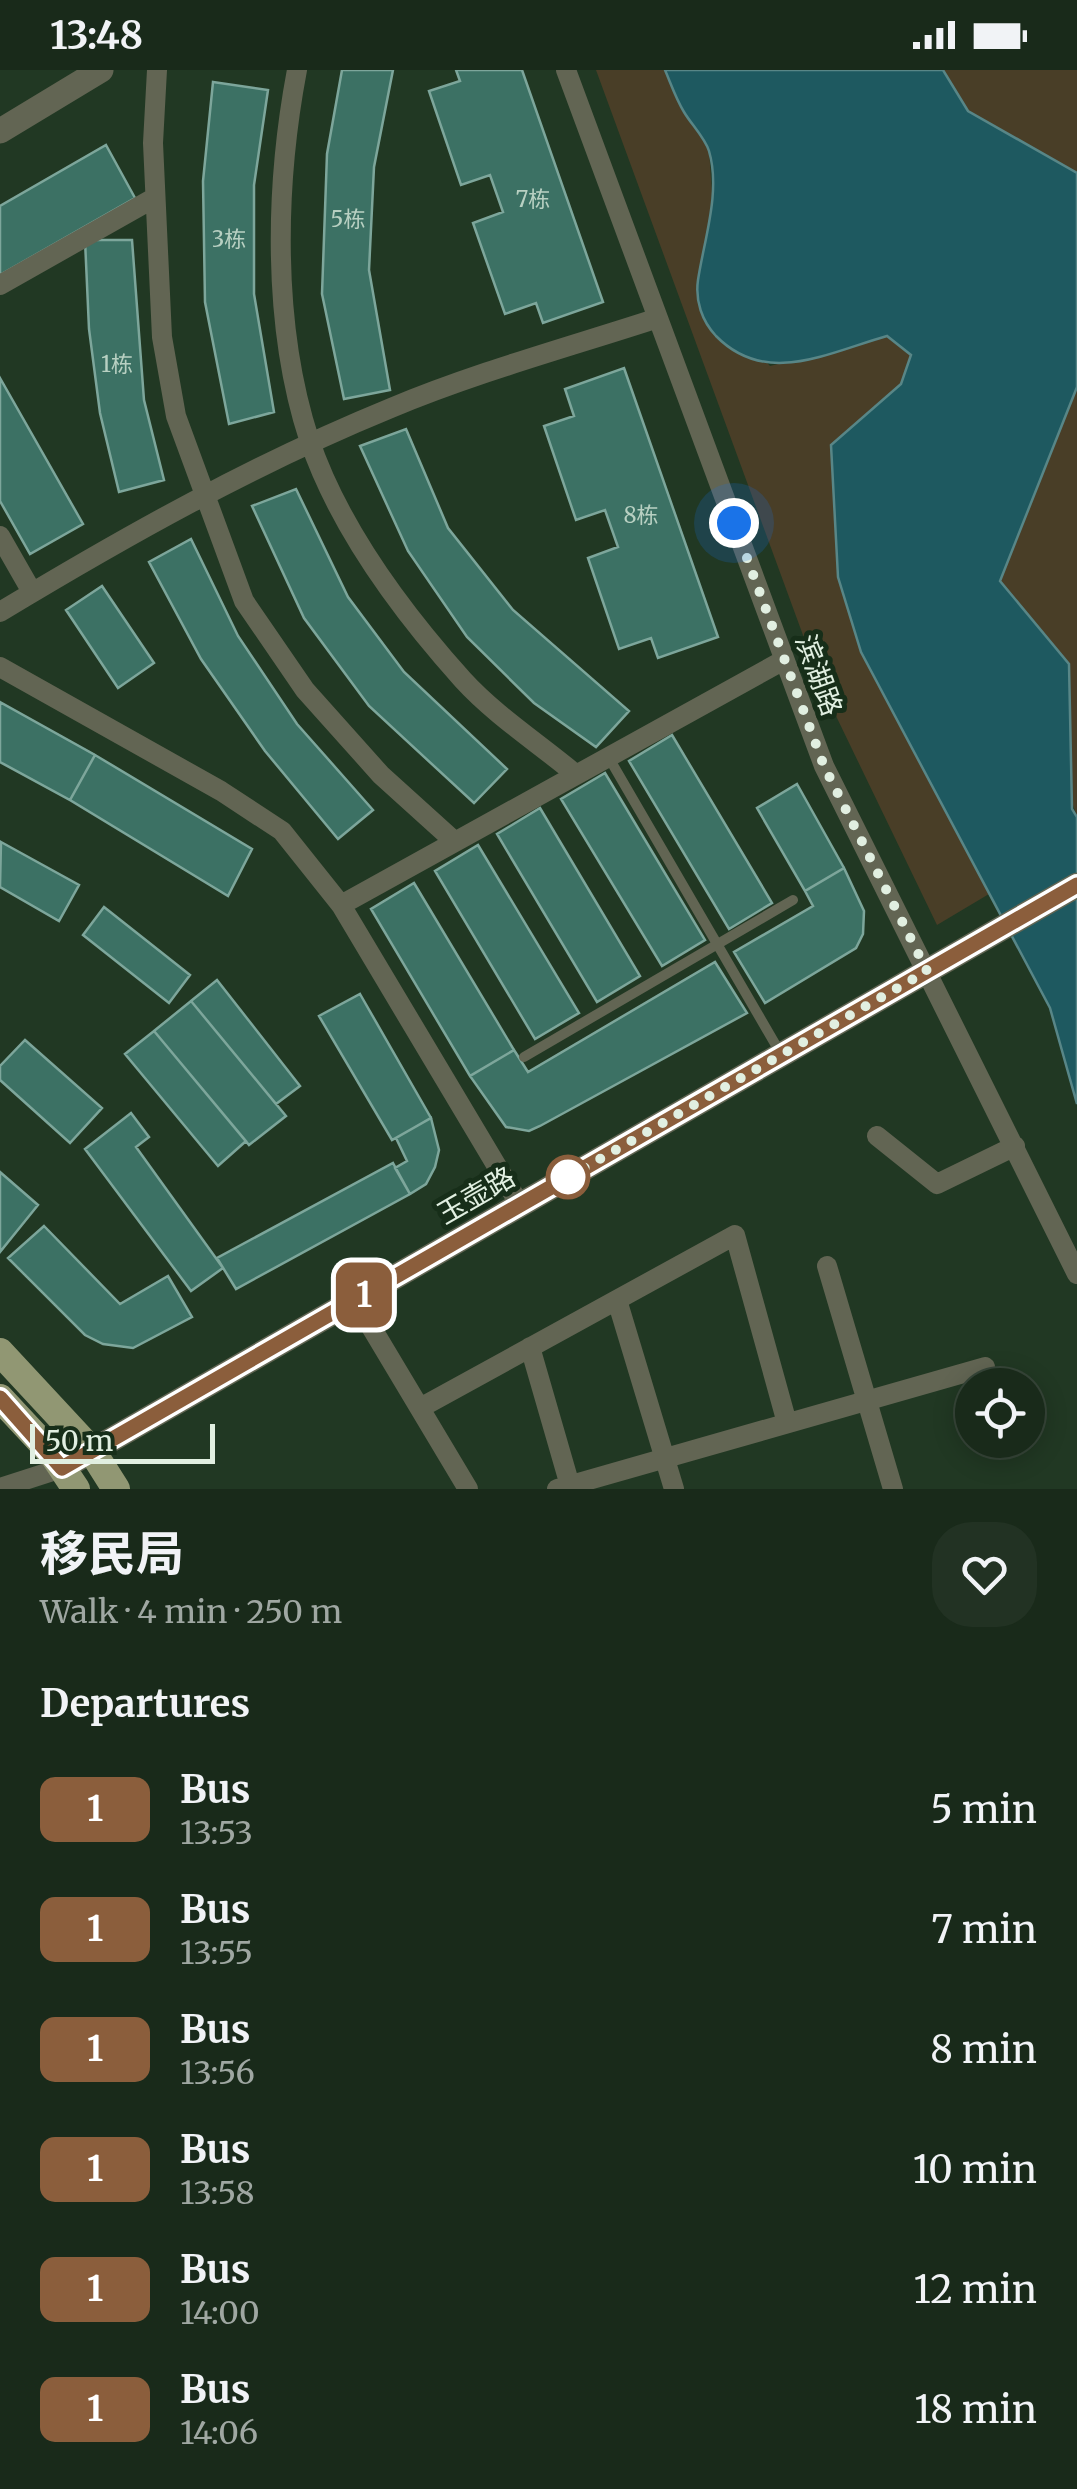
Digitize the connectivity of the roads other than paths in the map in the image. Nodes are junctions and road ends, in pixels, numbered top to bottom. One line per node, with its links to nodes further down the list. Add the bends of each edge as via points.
1 (101, 70): 5 (street)
2 (158, 70): 6 (street)
3 (296, 70): 9 (street, via 283,193 285,312)
4 (566, 70): 8 (street, 滨湖路)
5 (0, 131)
6 (154, 198): 7 (street); 10 (street, via 162,337 176,416)
7 (0, 285)
8 (658, 318): 9 (street, via 395,406); 14 (street, 滨湖路)
9 (310, 443): 10 (street); 17 (street, via 394,598 466,683)
10 (204, 496): 12 (street); 18 (street, via 244,600 305,690 380,775)
11 (0, 536): 12 (street)
12 (32, 592): 13 (street)
13 (0, 612)
14 (784, 660): 16 (street); 23 (street, 滨湖路, via 824,766)
15 (0, 667): 21 (street, via 282,831)
16 (607, 754): 17 (street); 22 (lane)
17 (574, 773): 18 (street)
18 (454, 841): 21 (street)
19 (1077, 885): 23 (street, 玉壶路)
20 (793, 900): 22 (lane)
21 (341, 905): 28 (street)
22 (718, 945): 24 (lane); 25 (lane)
23 (927, 971): 24 (street, 玉壶路); 27 (street, 滨湖路)
24 (782, 1055): 28 (street, 玉壶路)
25 (524, 1057)
26 (877, 1136): 27 (street, via 937,1184)
27 (1014, 1146): 30 (street, 滨湖路)
28 (520, 1205): 31 (street, 玉壶路)
29 (827, 1266): 37 (street)
30 (1077, 1274)
31 (356, 1300): 38 (street); 40 (street, 玉壶路)
32 (617, 1300): 33 (street); 39 (street, via 735,1235); 41 (street)
33 (530, 1347): 38 (street); 44 (street)
34 (0, 1352): 40 (main road)
35 (955, 1376): 37 (street)
36 (0, 1398): 42 (main road)
37 (866, 1400): 39 (street); 48 (street)
38 (420, 1408): 46 (street)
39 (787, 1422): 41 (street)
40 (92, 1451): 42 (street, 玉壶路); 45 (main road)
41 (665, 1458): 44 (street); 47 (street)
42 (69, 1479): 43 (street)
43 (0, 1488)
44 (566, 1488)
45 (116, 1489)
46 (468, 1489)
47 (674, 1489)
48 (894, 1489)

